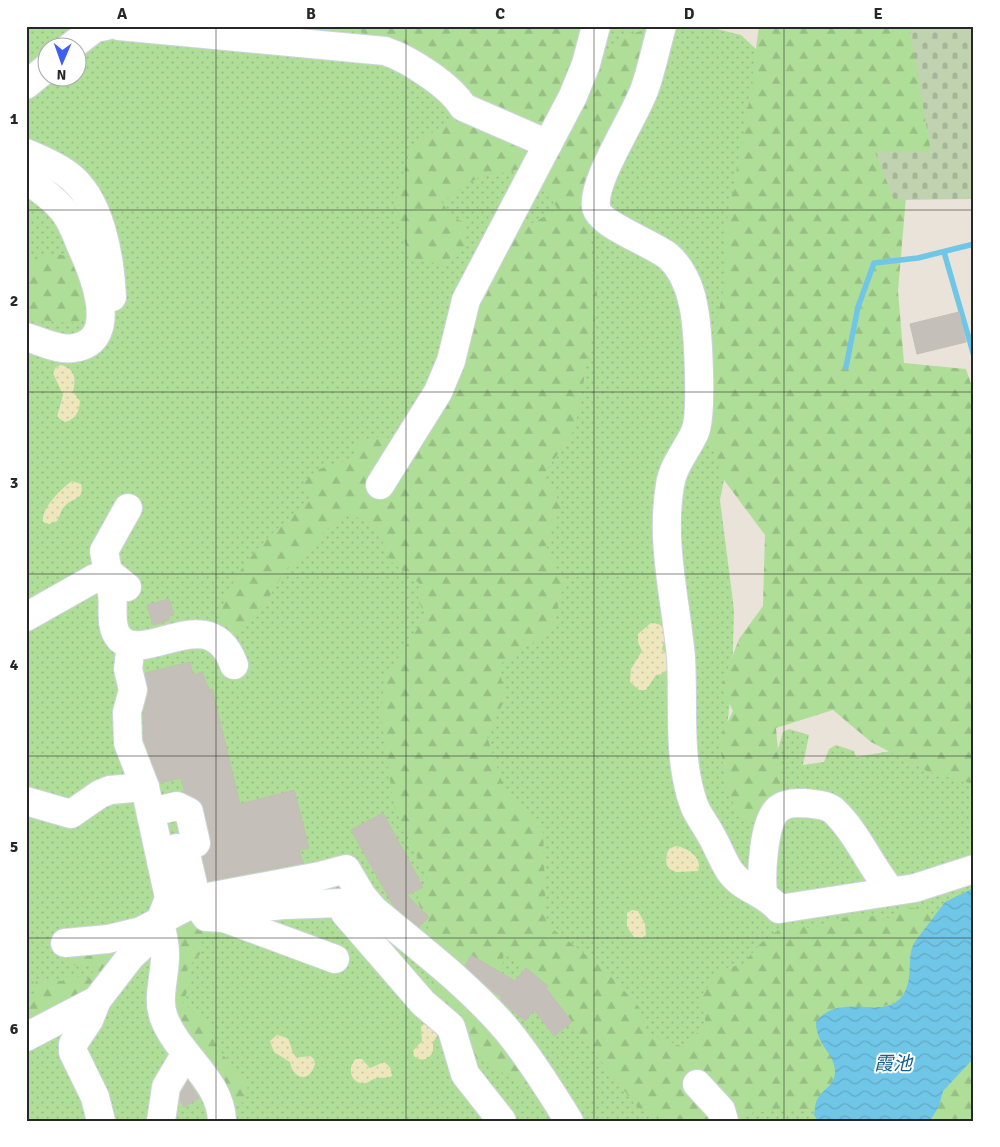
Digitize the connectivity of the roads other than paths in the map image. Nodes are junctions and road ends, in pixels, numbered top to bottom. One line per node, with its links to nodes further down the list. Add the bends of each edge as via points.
1 (106, 26): 5 (lane, via 95,28)
2 (119, 26): 8 (lane, via 386,51 407,60 457,97 463,107)
3 (596, 26): 8 (lane, via 582,77)
4 (662, 26): 26 (lane, via 645,89 601,181 596,207 611,224 642,239 668,257 685,281 693,303 698,348 698,421 670,484 668,546 681,660 682,744 695,806 723,860 736,880)
5 (82, 38)
6 (38, 75): 7 (lane)
7 (26, 85)
8 (548, 144): 13 (lane, via 466,300 451,361 438,392)
9 (26, 153): 12 (lane, via 75,181 101,226 111,278)
10 (26, 180): 11 (lane, via 56,204 72,225 96,281 100,312 94,338 86,346 62,348)
11 (26, 337)
12 (109, 348)
13 (380, 485)
14 (128, 508): 15 (lane, via 104,551)
15 (102, 570): 16 (lane); 17 (lane); 18 (lane, via 111,589 115,630 120,639)
16 (128, 588)
17 (26, 617)
18 (131, 644): 19 (lane, via 199,634 221,642); 20 (lane, via 128,669 133,690 127,712 128,743)
19 (234, 665)
20 (148, 799): 21 (lane, via 121,788 105,792 70,814); 22 (lane); 23 (lane, via 189,812)
21 (26, 801)
22 (160, 853): 23 (lane, via 177,848 185,850); 29 (lane, via 169,898)
23 (194, 860): 28 (lane)
24 (974, 869): 25 (lane, via 930,884)
25 (891, 891): 26 (lane, via 779,909); 26 (lane, via 832,809 803,803 788,804 777,810 765,841)
26 (763, 894)
27 (352, 900): 28 (lane, via 346,869); 39 (lane, via 346,913 423,1003 451,1027 465,1074); 40 (lane, via 374,910 463,985 507,1030)
28 (200, 908): 29 (lane); 31 (lane)
29 (160, 922): 30 (lane, via 141,931 108,939); 32 (lane); 34 (lane, via 165,954 162,1011)
30 (66, 943)
31 (335, 959)
32 (97, 1000): 33 (lane); 36 (lane, via 89,1020 73,1044 73,1052 96,1097)
33 (26, 1037)
34 (185, 1055): 37 (lane, via 166,1087); 38 (lane, via 217,1096)
35 (697, 1084): 41 (lane, via 721,1110)
36 (101, 1121)
37 (161, 1121)
38 (222, 1121)
39 (502, 1121)
40 (569, 1121)
41 (724, 1121)

